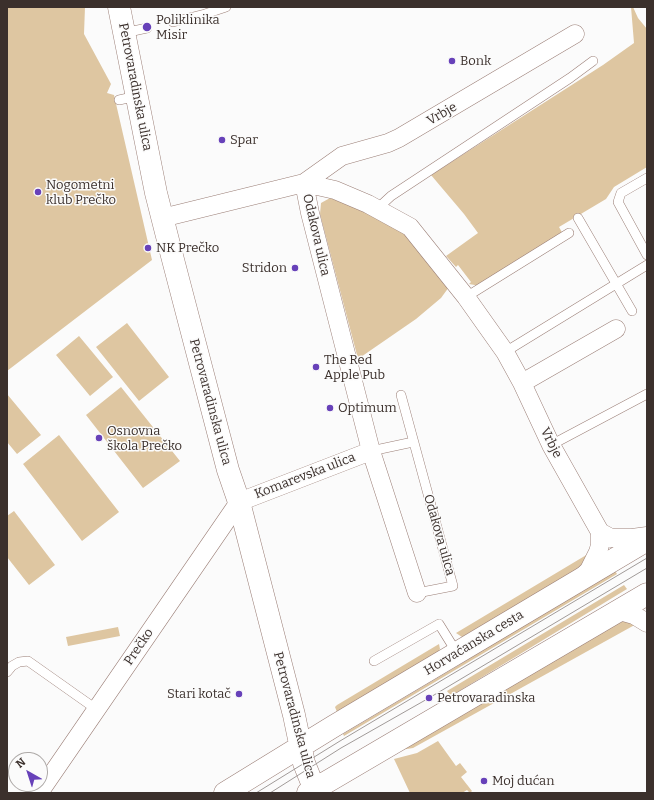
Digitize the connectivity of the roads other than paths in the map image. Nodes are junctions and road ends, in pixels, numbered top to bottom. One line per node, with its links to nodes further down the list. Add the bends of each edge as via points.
1 (119, 7): 6 (street, Petrovaradinska ulica)
2 (226, 7): 3 (lane)
3 (204, 11): 4 (lane)
4 (173, 22)
5 (147, 28): 6 (lane)
6 (124, 33): 12 (street, Petrovaradinska ulica, via 128,98)
7 (575, 34): 10 (street, Vrbje, via 399,138 342,156)
8 (593, 61): 11 (lane, via 391,196)
9 (647, 178): 15 (lane, via 621,193 618,202)
10 (304, 183): 11 (street, Vrbje, via 335,190); 12 (street, Vrbje); 27 (street, Odakova ulica)
11 (377, 208): 18 (street, Vrbje, via 410,227)
12 (162, 218): 28 (street, Petrovaradinska ulica, via 228,470)
13 (578, 218): 17 (lane)
14 (569, 232): 18 (lane)
15 (647, 255)
16 (647, 265): 17 (lane)
17 (616, 284): 19 (lane); 21 (lane)
18 (466, 297): 21 (street, Vrbje)
19 (632, 311)
20 (616, 329): 22 (street)
21 (506, 352): 22 (street, Vrbje)
22 (522, 383): 26 (street, Vrbje)
23 (647, 394): 26 (lane)
24 (401, 395): 25 (lane, Odakova ulica)
25 (413, 442): 27 (lane); 33 (lane, Odakova ulica, via 453,586)
26 (551, 445): 29 (street, Vrbje)
27 (371, 451): 28 (street, Komarevska ulica); 33 (street, Odakova ulica)
28 (239, 502): 40 (street, Prečko); 41 (street, Petrovaradinska ulica)
29 (600, 532): 30 (street, via 611,538); 32 (street, via 598,552 589,570)
30 (647, 536)
31 (647, 540): 32 (street, Horvaćanska cesta)
32 (579, 580): 37 (street, Horvaćanska cesta)
33 (417, 593)
34 (647, 594): 35 (street)
35 (620, 611): 36 (street, via 634,615); 42 (street)
36 (647, 623)
37 (457, 653): 38 (lane, via 439,624); 41 (street, Horvaćanska cesta)
38 (374, 661)
39 (7, 672): 40 (lane, via 19,662 28,661)
40 (96, 709): 43 (street, Prečko)
41 (301, 747): 42 (street, Petrovaradinska ulica); 44 (street, Horvaćanska cesta)
42 (313, 792)
43 (39, 793)
44 (225, 793)

